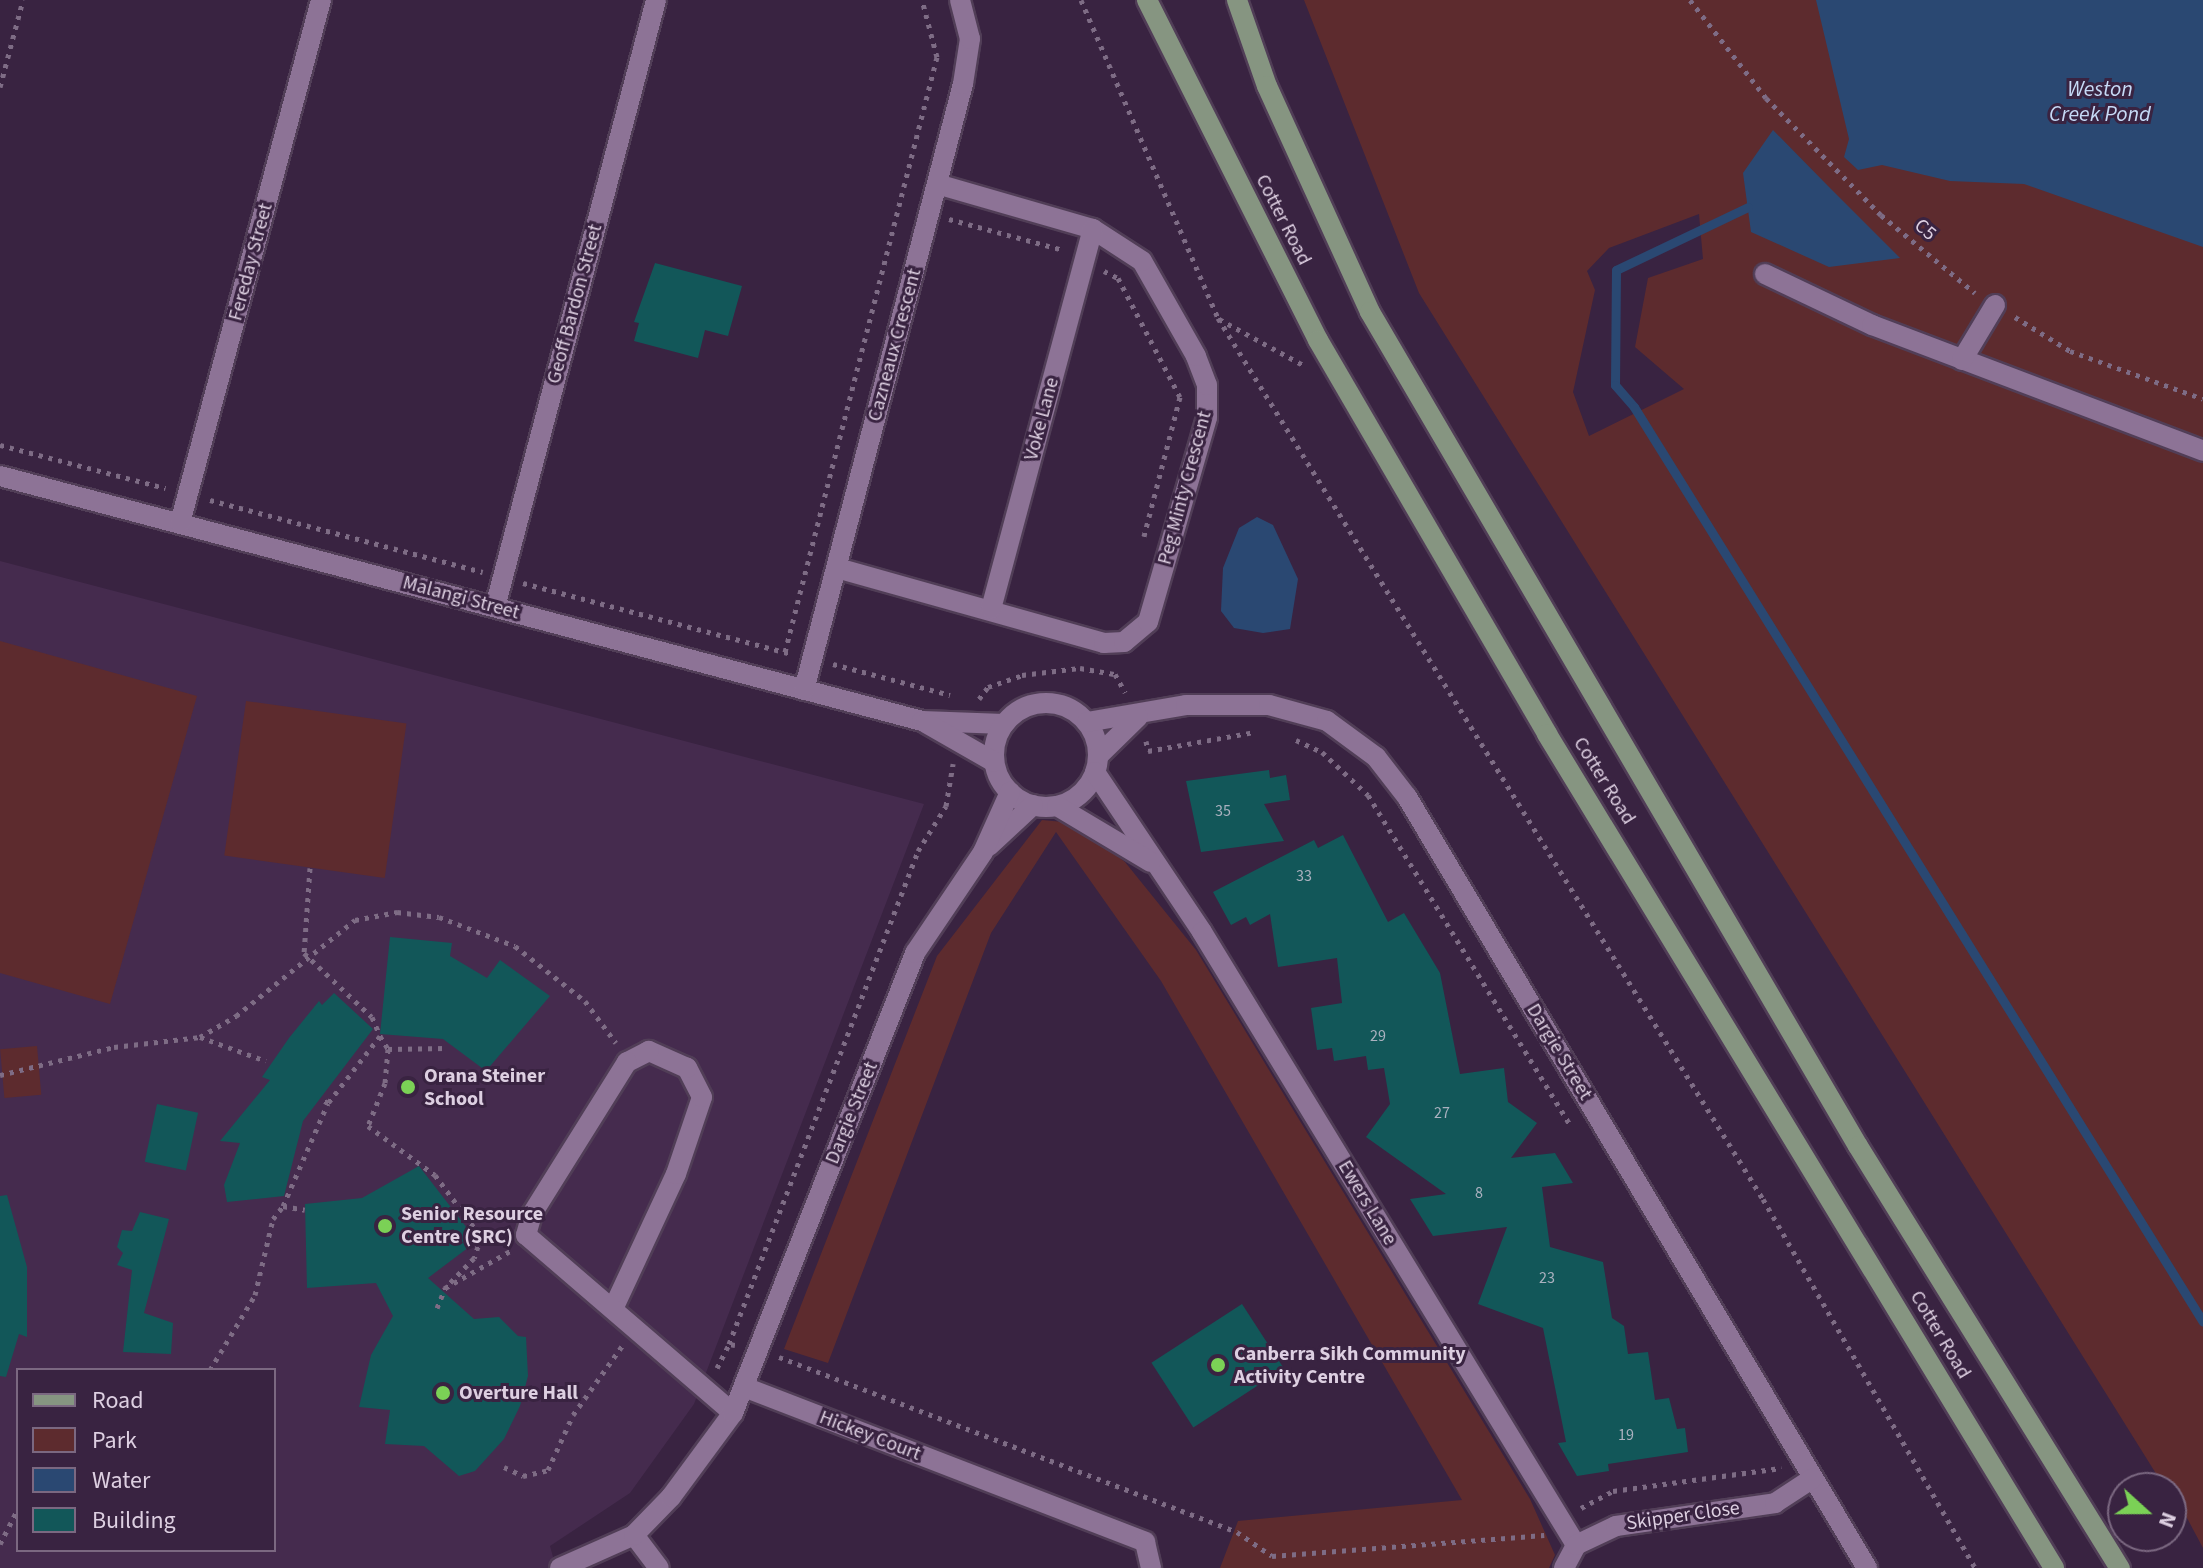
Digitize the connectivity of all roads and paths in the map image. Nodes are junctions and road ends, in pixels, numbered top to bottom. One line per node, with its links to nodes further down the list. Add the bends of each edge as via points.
1 (23, 0): 10 (path)
2 (321, 0): 24 (street, Fereday Street)
3 (656, 0): 27 (street, Geoff Bardon Street)
4 (922, 0): 12 (path, via 937,57)
5 (960, 0): 11 (street, Cazneaux Crescent, via 970,39)
6 (1081, 0): 18 (path)
7 (1147, 0): 87 (main road, Cotter Road, via 1318,340 1547,734)
8 (1237, 0): 88 (main road, Cotter Road, via 1267,86 1370,312 1858,1146)
9 (1690, 0): 17 (path, C5, via 1766,98 1881,215)
10 (0, 87)
11 (937, 184): 13 (street, Cazneaux Crescent); 14 (street, Peg Minty Crescent)
12 (899, 205): 13 (path); 30 (path)
13 (929, 214): 15 (path); 26 (street, Cazneaux Crescent)
14 (1093, 229): 15 (street, Voke Lane); 29 (street, Peg Minty Crescent, via 1142,261 1196,356 1209,401 1148,622)
15 (1085, 261): 25 (path, via 1118,278 1180,397); 28 (street, Voke Lane)
16 (1765, 274): 19 (street)
17 (1995, 305): 19 (street); 21 (path, C5, via 2070,351)
18 (1218, 318): 20 (path); 86 (path, via 1763,1199)
19 (1962, 360): 22 (street)
20 (1312, 370)
21 (2203, 399)
22 (2203, 451)
23 (0, 476): 24 (street, Malangi Street)
24 (180, 523): 27 (street, Malangi Street)
25 (1140, 550)
26 (837, 568): 28 (street); 32 (street, Cazneaux Crescent)
27 (495, 607): 32 (street, Malangi Street)
28 (991, 609): 29 (street)
29 (1116, 642): 31 (path)
30 (785, 652)
31 (1108, 673): 33 (path, via 1115,674); 36 (path, via 1080,668 1022,675 988,687)
32 (804, 690): 34 (street, Malangi Street)
33 (1138, 717): 35 (street, Dargie Street); 38 (path, via 1148,751); 42 (street); 74 (street, Dargie Street, via 1186,705 1269,705 1327,721 1376,757 1407,797)
34 (922, 721): 36 (street, Malangi Street); 40 (street, Malangi Street)
35 (1087, 722): 37 (street, via 1061,704 1045,702 1015,712); 42 (street)
36 (968, 723): 37 (street, Malangi Street)
37 (1004, 724): 41 (street)
38 (1269, 733)
39 (1280, 736): 59 (path, via 1322,752 1368,795)
40 (960, 743): 41 (street, Malangi Street); 67 (path, via 946,806 918,851 729,1344)
41 (994, 762): 43 (street)
42 (1097, 764): 45 (street, via 1087,787); 47 (street, Ewers Lane)
43 (1010, 792): 44 (street); 46 (street, Dargie Street)
44 (1033, 805): 45 (street); 46 (street, Dargie Street)
45 (1057, 806): 47 (street, Ewers Lane)
46 (983, 852): 67 (street, Dargie Street, via 915,953)
47 (1154, 864): 77 (street, Ewers Lane)
48 (310, 868): 49 (path)
49 (308, 956): 50 (path, via 372,1017); 51 (path, via 236,1016); 55 (path, via 355,920 373,915 397,912 460,923 515,946 585,1001)
50 (380, 1036): 53 (path); 58 (path)
51 (200, 1037): 54 (path); 56 (path, via 114,1047)
52 (447, 1048): 53 (path)
53 (388, 1049): 63 (path, via 385,1083 368,1126 455,1195 481,1237 474,1258)
54 (266, 1061)
55 (627, 1062): 62 (street, via 532,1214); 65 (street, via 635,1053 668,1057 699,1081 702,1097 676,1174)
56 (0, 1075)
57 (320, 1098): 58 (path)
58 (328, 1103): 60 (path)
59 (1575, 1132)
60 (283, 1206): 61 (path); 68 (path, via 267,1234 255,1295)
61 (305, 1210)
62 (526, 1235): 63 (path, via 506,1256); 65 (street)
63 (445, 1288): 64 (path)
64 (437, 1308)
65 (613, 1309): 66 (street)
66 (636, 1329): 70 (street); 72 (path, via 586,1394 548,1470 523,1476)
67 (759, 1349): 69 (street, Dargie Street); 77 (path, via 1237,1532 1272,1556 1542,1536)
68 (211, 1368)
69 (744, 1387): 70 (street); 83 (street, Hickey Court, via 1145,1542)
70 (733, 1413): 78 (street, via 671,1497)
71 (1773, 1454): 73 (path)
72 (504, 1467)
73 (1781, 1468): 75 (path); 77 (path, via 1613,1491)
74 (1813, 1478): 75 (street, Skipper Close); 85 (street, Dargie Street)
75 (1796, 1492): 80 (street, Skipper Close, via 1775,1503 1616,1526)
76 (16, 1513): 79 (path)
77 (1560, 1520): 80 (street, Ewers Lane)
78 (634, 1535): 81 (street); 82 (street)
79 (0, 1544)
80 (1576, 1545): 84 (street)
81 (560, 1568)
82 (659, 1568)
83 (1151, 1568)
84 (1564, 1568)
85 (1867, 1568)
86 (1975, 1568)
87 (2054, 1568)
88 (2120, 1568)

